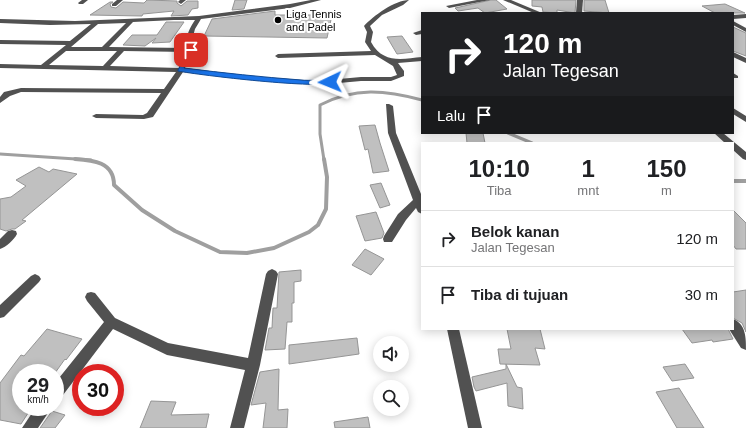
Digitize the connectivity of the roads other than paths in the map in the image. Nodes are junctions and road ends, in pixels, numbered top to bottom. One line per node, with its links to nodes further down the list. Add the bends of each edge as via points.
1 (120, 0): 7 (street)
2 (318, 0): 13 (street)
3 (406, 0): 25 (street, via 380,14 368,25 368,42)
4 (487, 0): 8 (street)
5 (506, 0): 9 (street)
6 (580, 0): 10 (street)
7 (114, 5)
8 (449, 6)
9 (536, 12)
10 (579, 12)
11 (746, 16): 12 (street)
12 (734, 17)
13 (199, 18): 15 (street); 24 (street, via 189,40)
14 (0, 21): 16 (street)
15 (131, 21): 16 (street); 22 (street)
16 (97, 22): 20 (street)
17 (734, 24): 18 (street)
18 (746, 30)
19 (0, 42): 20 (street)
20 (72, 43): 21 (street)
21 (64, 50): 22 (street); 33 (street)
22 (103, 50): 23 (street)
23 (122, 50): 24 (street); 34 (street)
24 (191, 50): 35 (street)
25 (375, 52): 26 (street); 28 (street); 31 (street)
26 (307, 53)
27 (734, 55): 30 (street)
28 (278, 56)
29 (421, 59): 31 (street)
30 (746, 61)
31 (392, 62): 35 (street, via 399,67 401,76 391,79 361,78 317,83)
32 (0, 66): 33 (street)
33 (43, 67): 34 (street)
34 (104, 68): 35 (street)
35 (181, 70): 36 (street)
36 (167, 91): 37 (street, via 21,90 7,94); 40 (street, via 150,115)
37 (0, 101)
38 (389, 106): 46 (street, via 392,133)
39 (734, 111): 41 (street)
40 (96, 116)
41 (746, 120)
42 (719, 134): 43 (street)
43 (729, 142)
44 (734, 146): 45 (street)
45 (746, 156)
46 (420, 198): 48 (street, via 402,217)
47 (12, 234): 49 (street)
48 (388, 239)
49 (0, 245)
50 (272, 274): 58 (street)
51 (35, 279): 53 (street)
52 (91, 297): 54 (street)
53 (0, 313)
54 (111, 322): 58 (street, via 167,349); 59 (street)
55 (734, 327): 57 (street)
56 (453, 330): 63 (street)
57 (746, 344)
58 (254, 365): 62 (street)
59 (64, 382)
60 (38, 416): 61 (street)
61 (29, 428)
62 (237, 428)
63 (475, 428)

